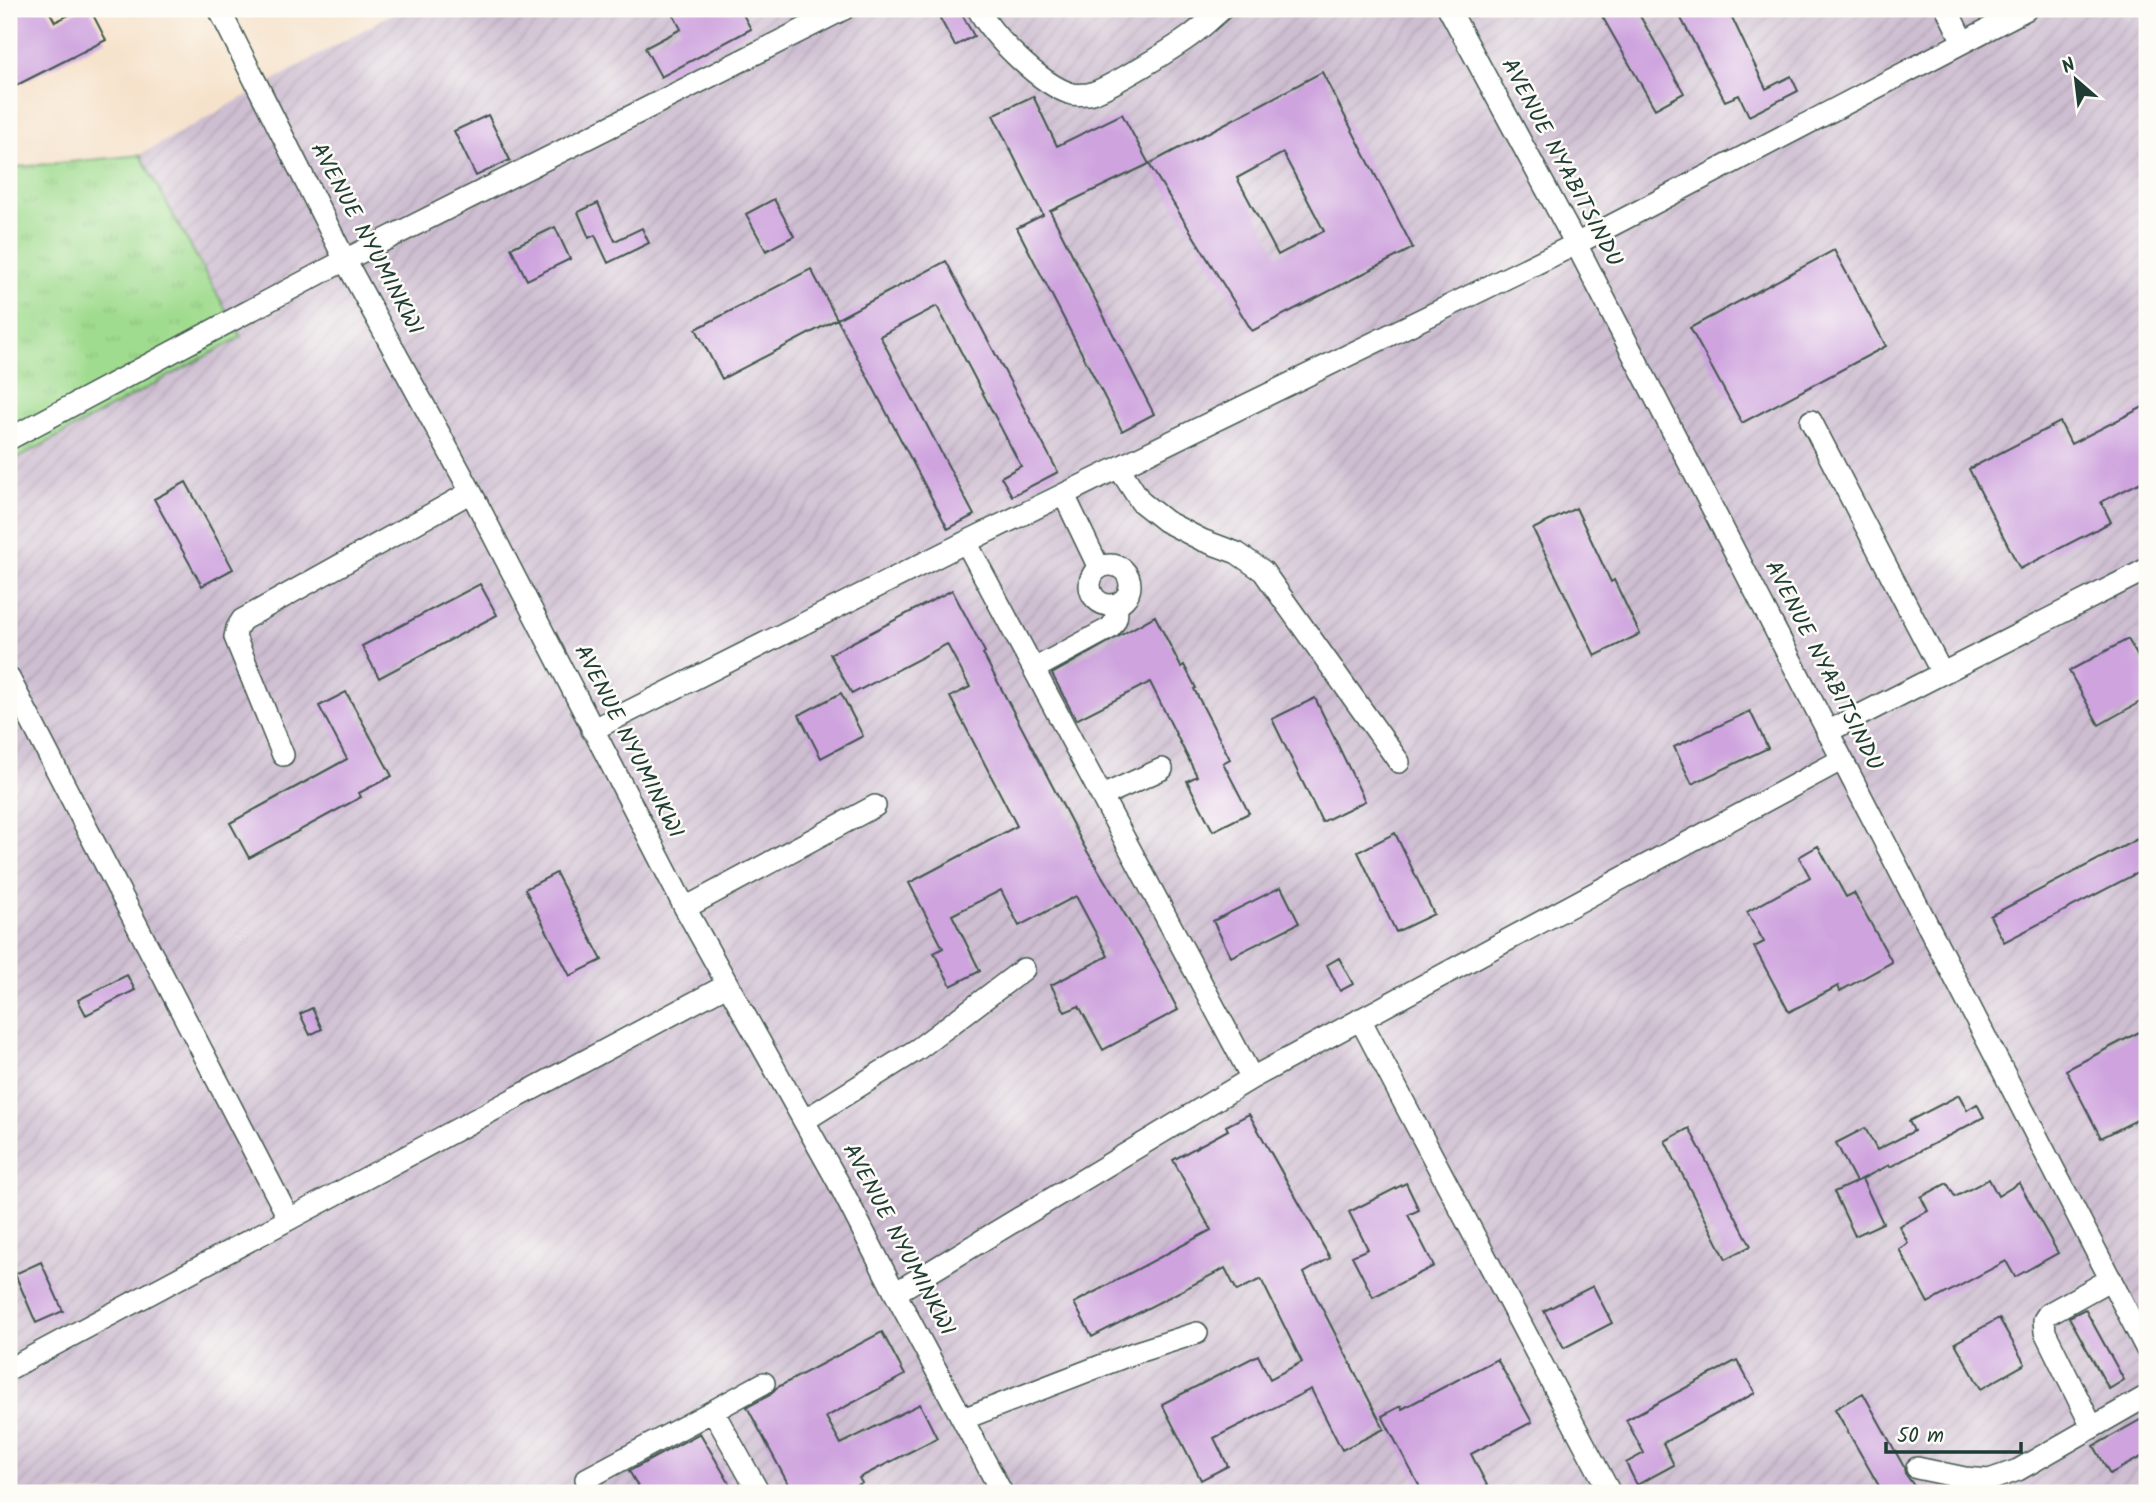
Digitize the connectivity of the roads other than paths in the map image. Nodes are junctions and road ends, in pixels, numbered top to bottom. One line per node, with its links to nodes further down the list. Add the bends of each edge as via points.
1 (219, 9): 10 (street, AVENUE NYUMINKWI)
2 (844, 9): 10 (street)
3 (978, 9): 4 (street, via 1012,52 1044,79 1073,94 1091,93 1114,83 1196,32)
4 (1222, 9)
5 (1449, 9): 9 (street, AVENUE NYABITSINDU)
6 (1947, 9): 8 (street)
7 (2028, 9): 8 (street)
8 (1963, 43): 9 (street)
9 (1576, 244): 13 (street); 24 (street, AVENUE NYABITSINDU)
10 (345, 260): 12 (street); 14 (street, AVENUE NYUMINKWI)
11 (1811, 421): 21 (street)
12 (9, 439)
13 (1119, 468): 15 (street); 27 (street, via 1141,502 1165,521 1237,553 1263,572)
14 (471, 492): 23 (street, AVENUE NYUMINKWI); 25 (street, via 242,621 235,637)
15 (1064, 495): 16 (street); 17 (street)
16 (966, 542): 20 (street); 23 (street)
17 (1099, 568): 19 (street, via 1090,588 1104,604); 19 (street, via 1110,565 1129,576 1126,598)
18 (2147, 569): 21 (street)
19 (1116, 604): 20 (street, via 1118,614 1110,628)
20 (1034, 669): 29 (street)
21 (1942, 673): 24 (street)
22 (9, 677): 37 (street)
23 (592, 730): 31 (street, AVENUE NYUMINKWI)
24 (1826, 732): 26 (street, AVENUE NYABITSINDU)
25 (283, 755)
26 (1841, 760): 34 (street); 38 (street, AVENUE NYABITSINDU)
27 (1399, 762)
28 (1162, 769): 29 (street)
29 (1102, 796): 35 (street)
30 (875, 806): 31 (street)
31 (685, 908): 33 (street, AVENUE NYUMINKWI)
32 (1024, 969): 36 (street, via 918,1049)
33 (727, 985): 36 (street, AVENUE NYUMINKWI); 37 (street)
34 (1360, 1019): 35 (street); 52 (street)
35 (1252, 1078): 39 (street)
36 (804, 1120): 39 (street, AVENUE NYUMINKWI)
37 (289, 1219): 42 (street)
38 (2111, 1279): 41 (street, AVENUE NYABITSINDU); 47 (street, via 2044,1320 2045,1332)
39 (895, 1293): 46 (street, AVENUE NYUMINKWI)
40 (1198, 1333): 46 (street)
41 (2147, 1350)
42 (9, 1369)
43 (764, 1383): 45 (street)
44 (2147, 1396): 47 (street)
45 (713, 1411): 49 (street); 50 (street)
46 (963, 1419): 51 (street, AVENUE NYUMINKWI)
47 (2092, 1427): 48 (street, via 2018,1470 1989,1480)
48 (1917, 1468)
49 (586, 1479)
50 (759, 1493)
51 (1002, 1493)
52 (1609, 1493)

